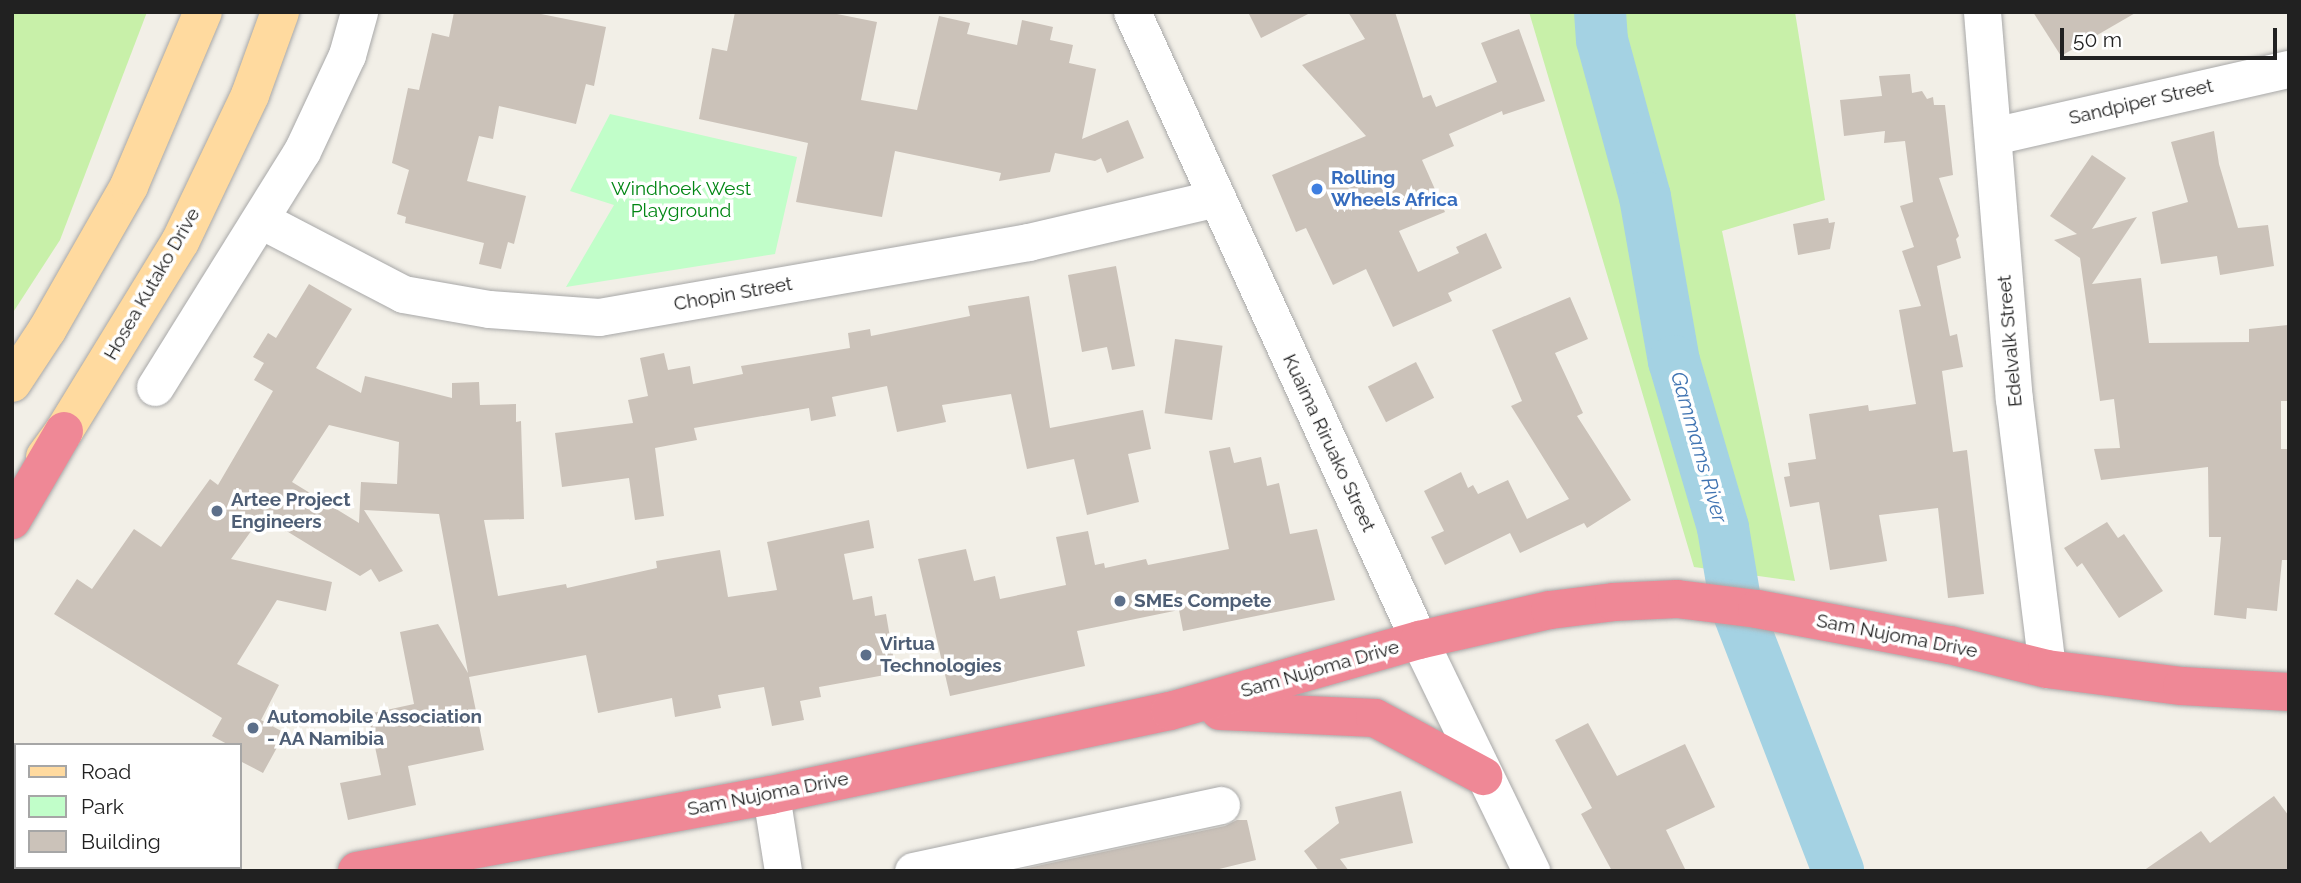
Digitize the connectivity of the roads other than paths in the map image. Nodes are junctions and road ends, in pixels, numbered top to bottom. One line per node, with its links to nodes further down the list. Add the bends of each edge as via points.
1 (203, 12): 10 (main road, via 129,186)
2 (280, 12): 12 (main road, Hosea Kutako Drive, via 250,95 180,242)
3 (359, 12): 9 (street, via 347,55 302,151)
4 (1132, 12): 8 (street, Kuaima Riruako Street)
5 (1982, 12): 7 (street, Edelvalk Street)
6 (2289, 69): 7 (street, Sandpiper Street)
7 (1993, 136): 16 (street, Edelvalk Street, via 2014,399)
8 (1217, 198): 9 (street, Chopin Street, via 1028,242 599,317 489,309 403,294); 15 (street, Kuaima Riruako Street)
9 (261, 220): 11 (street)
10 (12, 383)
11 (155, 387)
12 (64, 431): 13 (main road, Hosea Kutako Drive); 14 (highway)
13 (12, 501)
14 (12, 520)
15 (1419, 640): 16 (highway, Sam Nujoma Drive, via 1550,610 1677,599 1950,645); 18 (highway, Sam Nujoma Drive); 19 (street, Kuaima Riruako Street)
16 (2047, 669): 17 (highway, Sam Nujoma Drive, via 2182,686)
17 (2289, 692)
18 (1170, 711): 19 (highway, via 1375,718); 20 (highway, Sam Nujoma Drive)
19 (1483, 776): 25 (street, Kuaima Riruako Street)
20 (771, 795): 22 (highway, Sam Nujoma Drive); 23 (street)
21 (1221, 805): 24 (street)
22 (358, 871)
23 (783, 871)
24 (913, 871)
25 (1531, 871)

